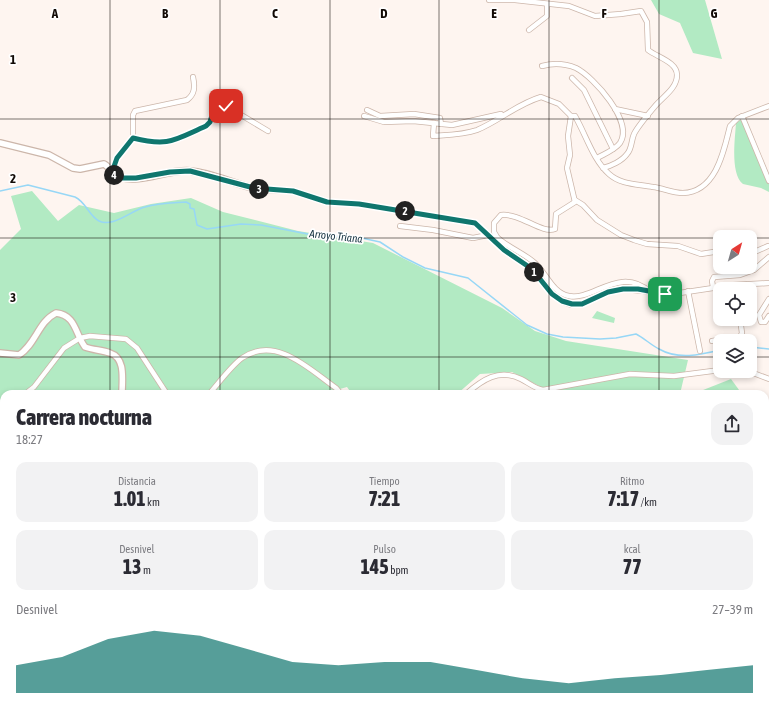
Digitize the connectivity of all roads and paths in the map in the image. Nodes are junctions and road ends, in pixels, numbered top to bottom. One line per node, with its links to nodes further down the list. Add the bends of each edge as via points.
1 (489, 0): 2 (street)
2 (547, 4): 3 (street, via 547,16); 13 (street, via 569,6 595,16 641,11 646,22 648,50 672,65 676,81)
3 (529, 30)
4 (542, 66): 8 (street, via 561,64 584,73)
5 (193, 77): 18 (street, via 195,88 187,100 135,111)
6 (572, 78): 20 (street, via 584,90)
7 (769, 106): 14 (street)
8 (615, 109): 13 (street); 20 (street, via 624,130 620,143)
9 (367, 110): 16 (street, via 380,116 435,116 440,118)
10 (506, 113): 12 (street, via 541,97 559,104); 15 (street, via 464,134 433,136); 16 (street, via 452,125)
11 (364, 116): 15 (street, via 384,122)
12 (571, 116): 21 (street, via 576,116); 26 (street, via 567,168)
13 (648, 116): 22 (street, via 634,133 627,155)
14 (742, 116): 22 (street, via 730,126 720,165 708,180 693,192 671,191 621,181); 24 (street)
15 (434, 123): 16 (street)
16 (441, 124)
17 (268, 131): 18 (street, via 226,106 214,109 206,126 168,142 150,142)
18 (133, 138): 23 (street, via 117,158)
19 (0, 143): 23 (street, via 49,155 73,168 80,169 100,163 107,165)
20 (613, 149): 21 (street)
21 (597, 158): 22 (street)
22 (604, 168)
23 (112, 172): 25 (street, via 120,178 136,178 190,171)
24 (769, 181)
25 (262, 190): 28 (street, via 293,191 327,202 359,204 470,221 479,225)
26 (575, 200): 31 (street, via 596,220 634,240 647,244 678,246 701,254); 36 (street, via 572,205 556,214 555,229 544,229 507,215 497,218 494,232 501,241 537,265 561,294 574,297 608,284 626,282 644,287)
27 (400, 226): 28 (street, via 473,238)
28 (488, 235): 36 (street, via 504,250 532,269 552,294 562,301 582,304 608,292 623,289)
29 (769, 246): 30 (street)
30 (757, 251)
31 (713, 252)
32 (769, 257): 35 (street, via 754,270 740,275 714,278)
33 (769, 283): 34 (street)
34 (757, 284)
35 (713, 287): 37 (street)
36 (650, 292): 37 (street)
37 (688, 292): 43 (street)
38 (769, 299): 39 (street, via 758,315 763,323)
39 (769, 316)
40 (741, 326): 42 (street, via 740,337)
41 (80, 338): 44 (street, via 69,318 56,313 44,321 28,349 19,355); 48 (street, via 64,348); 49 (street, via 85,347 110,353 122,363); 50 (street, via 90,336 126,339 137,348)
42 (712, 341)
43 (700, 351)
44 (0, 353)
45 (713, 371): 54 (street, via 674,376 630,374 597,378)
46 (757, 374): 47 (street)
47 (769, 379)
48 (30, 390)
49 (122, 390)
50 (164, 390)
51 (213, 390): 52 (street, via 241,358 256,351 273,349 286,354)
52 (338, 390)
53 (471, 390): 55 (street, via 481,381 500,375 510,375)
54 (543, 390)
55 (543, 390)

